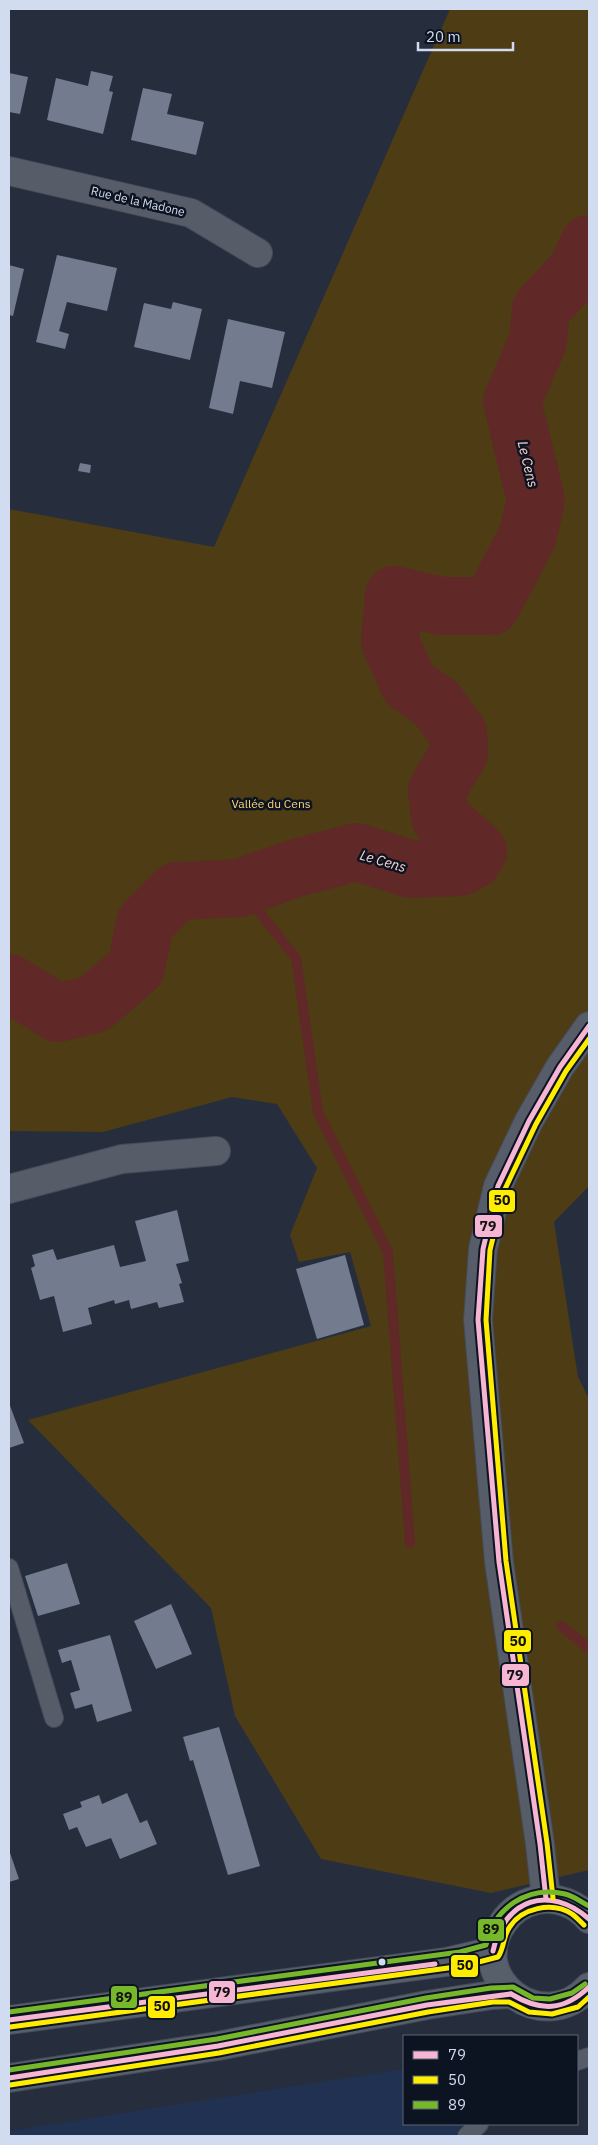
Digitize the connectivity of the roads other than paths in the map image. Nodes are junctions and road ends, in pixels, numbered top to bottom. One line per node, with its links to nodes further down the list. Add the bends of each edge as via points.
1 (9, 171): 2 (street, Rue de la Madone, via 191,213)
2 (258, 253)
3 (589, 1026): 8 (street, via 560,1067 529,1121 498,1186 484,1249 478,1320 499,1562)
4 (216, 1152): 5 (street, via 122,1159)
5 (9, 1189)
6 (9, 1568): 7 (lane)
7 (54, 1718)
8 (546, 1899): 9 (main road, via 565,1902); 10 (main road, via 530,1902 509,1915 498,1932)
9 (587, 1915)
10 (493, 1951): 12 (main road, via 499,1977); 13 (main road, via 446,1962)
11 (588, 1989): 12 (main road, via 575,2000 551,2007 531,2005)
12 (511, 1994): 14 (main road, via 427,2005 218,2046)
13 (9, 2020)
14 (9, 2078)
15 (478, 2125): 16 (lane)
16 (467, 2136)

